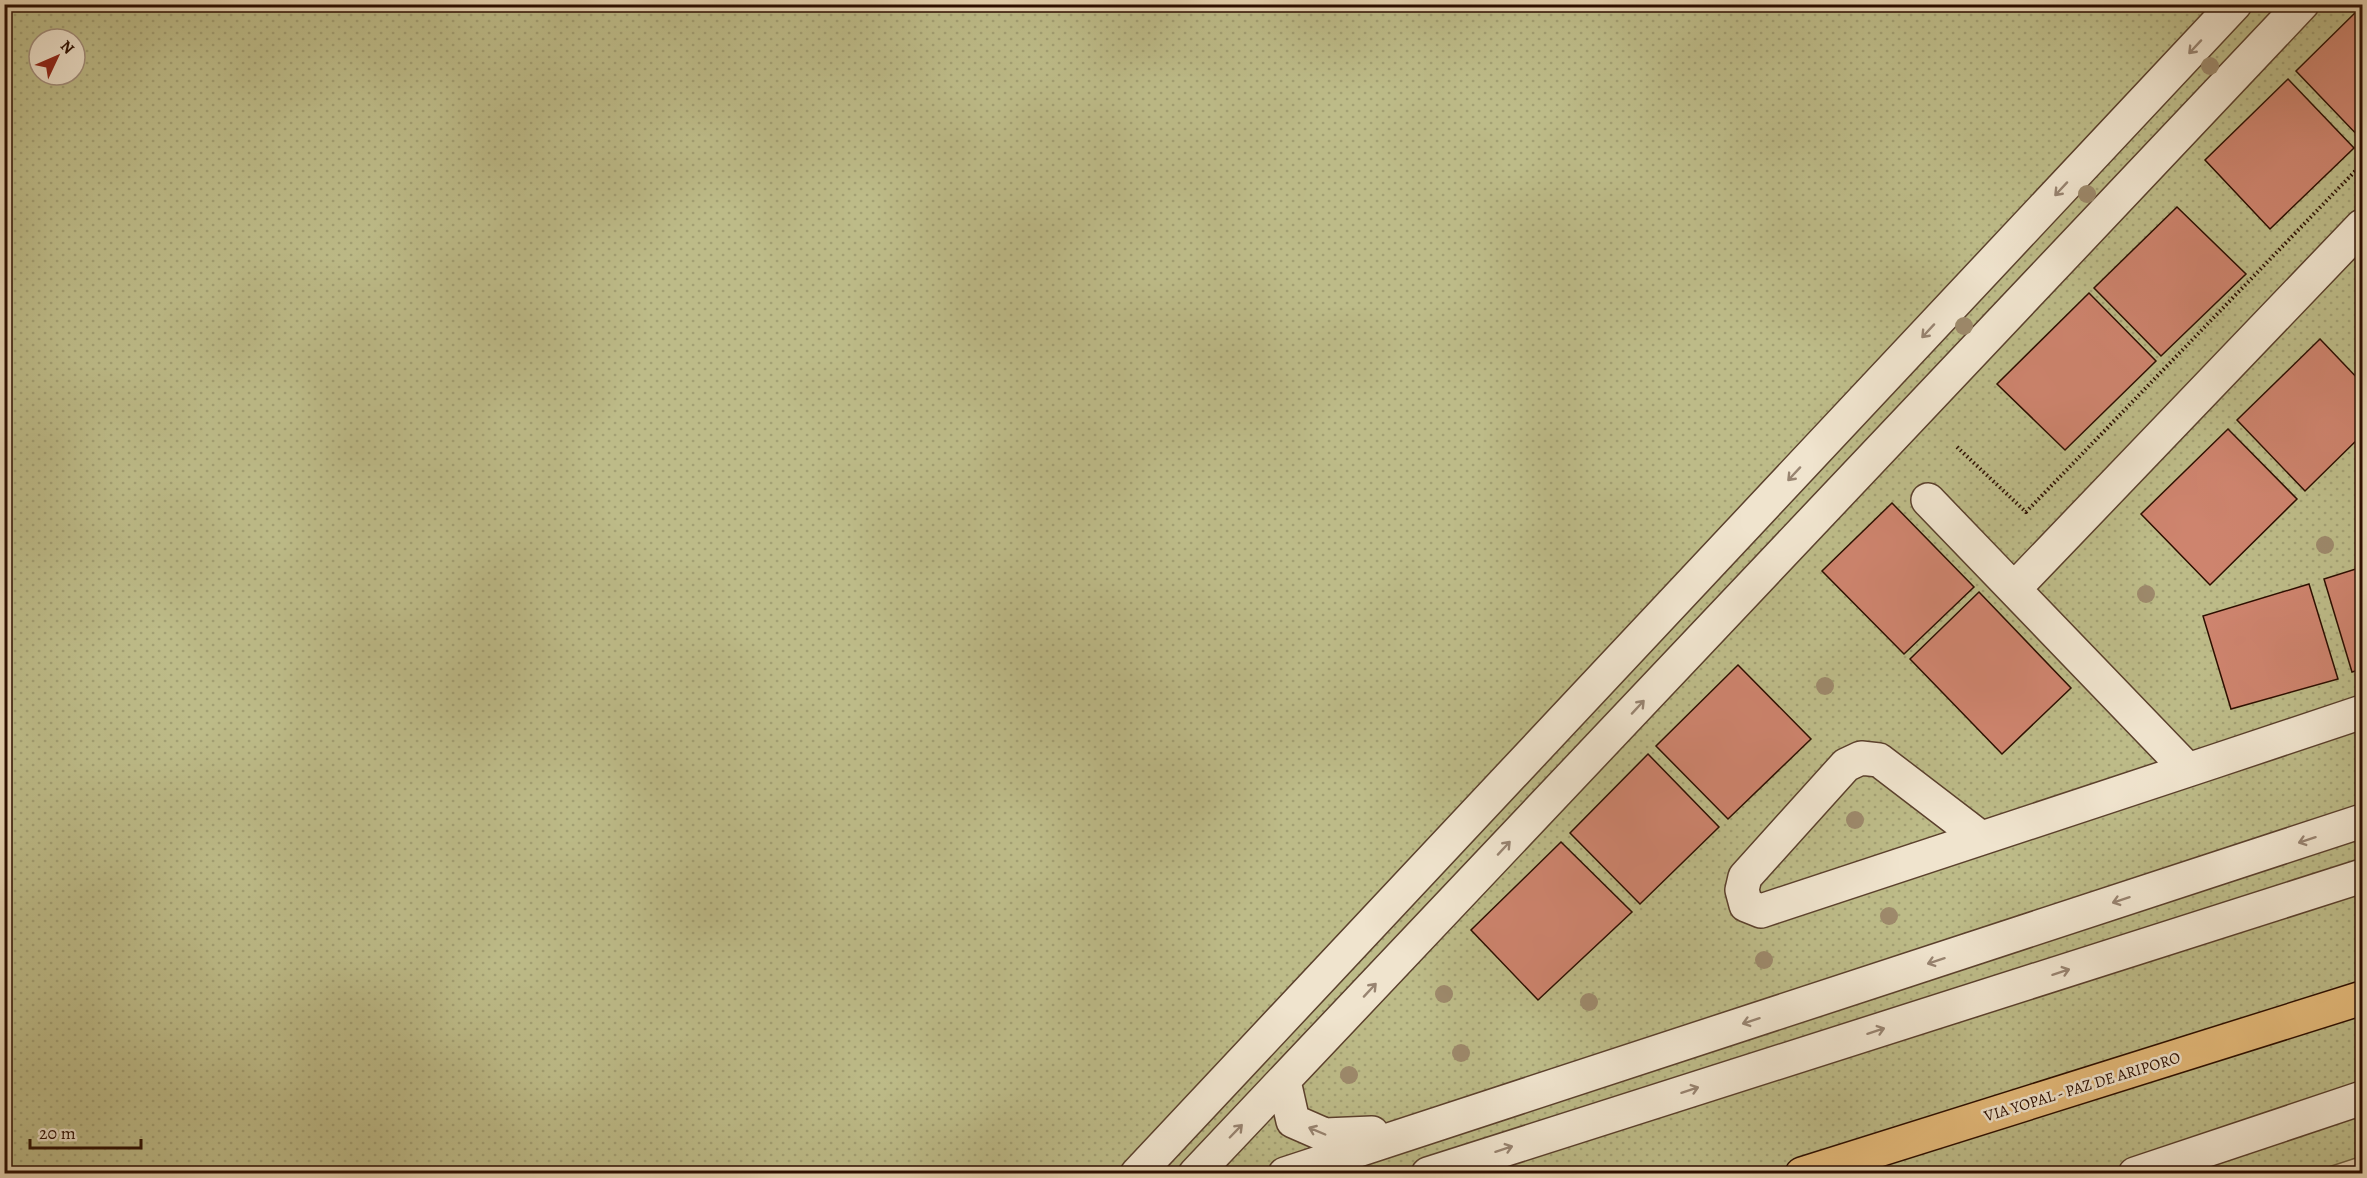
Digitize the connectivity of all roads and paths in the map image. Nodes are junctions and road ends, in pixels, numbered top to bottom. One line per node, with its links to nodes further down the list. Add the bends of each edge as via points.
1 (2235, 4): 17 (street, one-way to 17)
2 (2302, 4): 14 (street, one-way to 2)
3 (2362, 164): 5 (path, via 2026,512)
4 (2362, 226): 7 (street)
5 (1957, 447)
6 (1928, 500): 7 (street)
7 (2015, 588): 9 (street)
8 (2362, 712): 9 (street)
9 (2188, 770): 11 (street)
10 (2362, 822): 16 (street, one-way to 16)
11 (1982, 838): 11 (street, via 1761,911 1746,905 1742,890 1745,877 1846,765 1861,758 1879,760)
12 (2362, 876): 20 (street, one-way to 12)
13 (2362, 998): 21 (main road, VIA YOPAL - PAZ DE ARIPORO)
14 (1284, 1081): 16 (street, one-way to 14, via 1324,1135 1293,1121); 18 (street, one-way to 14)
15 (2362, 1098): 22 (street)
16 (1416, 1130): 19 (street)
17 (1137, 1173)
18 (1195, 1173)
19 (1285, 1173)
20 (1428, 1173)
21 (1802, 1173)
22 (2134, 1173)

